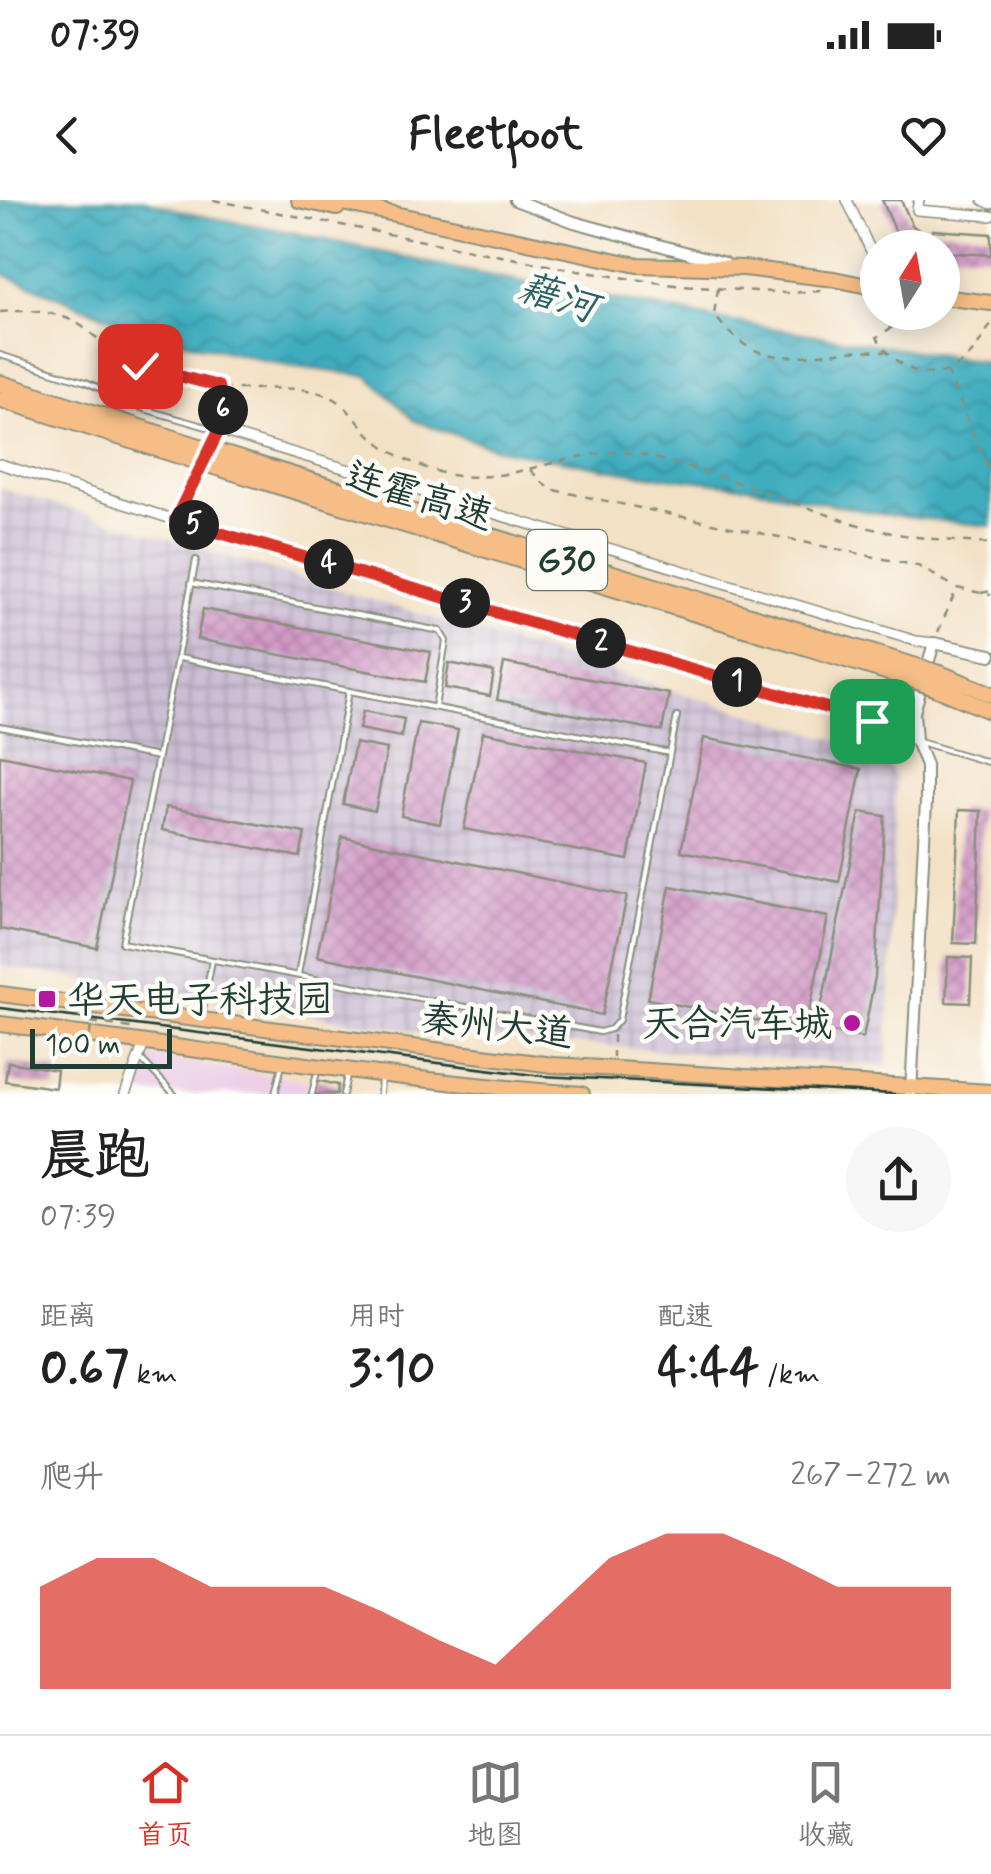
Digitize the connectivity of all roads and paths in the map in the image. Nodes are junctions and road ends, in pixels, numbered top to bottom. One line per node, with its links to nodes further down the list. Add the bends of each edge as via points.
1 (213, 200): 14 (path, via 578,271)
2 (299, 200): 12 (main road, via 635,274)
3 (328, 200): 11 (main road, via 637,265)
4 (515, 200): 11 (street)
5 (846, 200): 10 (street)
6 (919, 200): 9 (street, via 917,210)
7 (983, 200): 8 (street)
8 (991, 204)
9 (991, 216)
10 (861, 230)
11 (744, 268): 12 (main road)
12 (834, 279): 13 (main road); 14 (path, via 820,293)
13 (860, 284)
14 (718, 289): 20 (path, via 714,314 748,346 806,358 860,348)
15 (960, 299): 16 (main road)
16 (991, 303)
17 (0, 312): 24 (path, via 58,316 140,366)
18 (991, 324): 22 (path, via 974,351)
19 (888, 330): 20 (path, via 877,337)
20 (885, 352): 22 (path, via 913,372)
21 (0, 355): 26 (lane)
22 (946, 371): 30 (path)
23 (0, 383): 27 (highway, 连霍高速 / G30)
24 (218, 386): 26 (path); 29 (path, via 325,394 375,440 412,463 445,473 473,478)
25 (0, 399): 27 (highway, 连霍高速 / G30)
26 (221, 431): 31 (street); 37 (street)
27 (195, 453): 40 (highway, 连霍高速 / G30, bridge)
28 (0, 464): 31 (street)
29 (528, 468): 32 (path, via 634,453 860,525); 35 (path, via 550,489 918,566)
30 (991, 474)
31 (175, 520): 47 (street, via 872,721)
32 (991, 544)
33 (196, 560): 34 (lane)
34 (192, 583): 39 (lane); 43 (lane, via 440,631 446,641)
35 (957, 588): 36 (path); 37 (path)
36 (991, 593)
37 (934, 642): 38 (street); 47 (street, via 914,712)
38 (991, 654)
39 (177, 658): 41 (lane); 49 (lane)
40 (939, 681): 42 (highway, 连霍高速 / G30); 44 (highway, 连霍高速 / G30)
41 (349, 691): 43 (lane); 52 (lane)
42 (991, 694)
43 (435, 708): 48 (lane)
44 (991, 712)
45 (677, 716): 48 (lane)
46 (0, 727): 49 (lane)
47 (916, 741): 50 (lane); 68 (street, via 926,765 926,802)
48 (670, 753): 59 (lane, via 619,1020)
49 (158, 757): 51 (lane, via 122,943)
50 (991, 763)
51 (212, 960): 52 (lane); 55 (lane)
52 (298, 976): 59 (lane)
53 (0, 994): 55 (main road, 秦州大道)
54 (125, 995): 56 (path, bridge, via 96,989)
55 (201, 1019): 64 (main road, 秦州大道)
56 (91, 1022): 58 (path); 61 (path, bridge, via 88,1048)
57 (0, 1024): 60 (main road, 秦州大道)
58 (132, 1028)
59 (611, 1029): 64 (path)
60 (145, 1041): 62 (street); 63 (main road, 秦州大道)
61 (68, 1047)
62 (138, 1056): 72 (street); 73 (lane)
63 (283, 1062): 65 (main road, 秦州大道); 74 (lane)
64 (611, 1068): 68 (main road, 秦州大道)
65 (348, 1072): 67 (main road, 秦州大道); 76 (lane)
66 (316, 1076): 75 (lane)
67 (380, 1076): 69 (main road, 秦州大道); 77 (lane)
68 (911, 1089): 71 (main road, 秦州大道)
69 (494, 1090): 70 (main road, 秦州大道)
70 (520, 1092): 78 (main road, 秦州大道)
71 (991, 1092)
72 (125, 1094)
73 (174, 1094)
74 (275, 1094)
75 (312, 1094)
76 (343, 1094)
77 (380, 1094)
78 (582, 1094)

